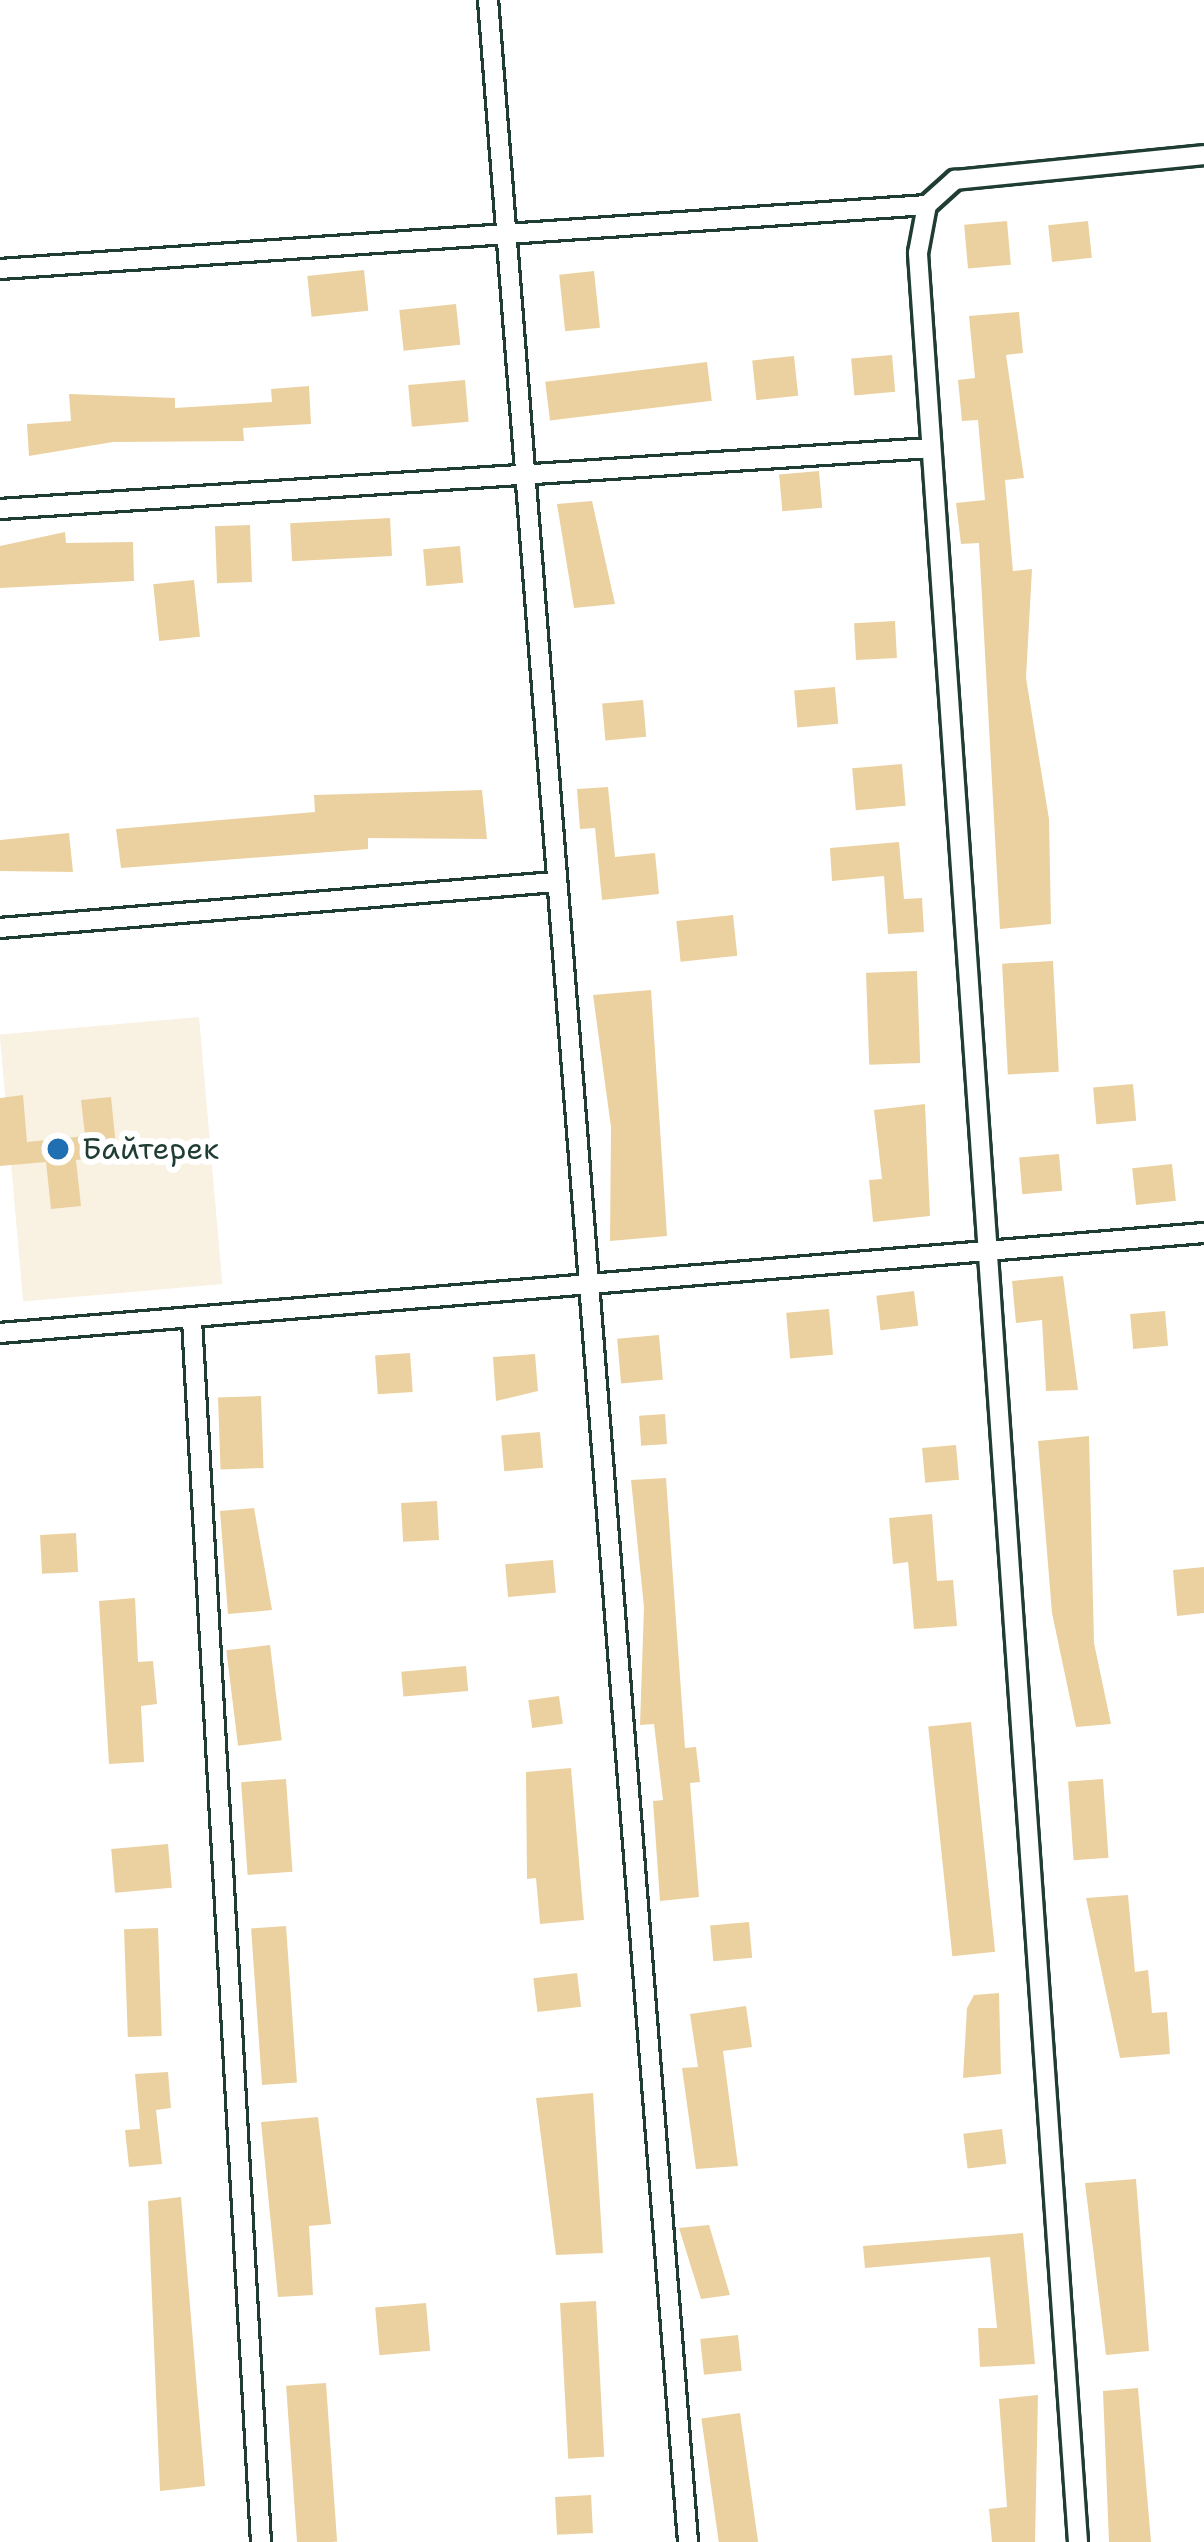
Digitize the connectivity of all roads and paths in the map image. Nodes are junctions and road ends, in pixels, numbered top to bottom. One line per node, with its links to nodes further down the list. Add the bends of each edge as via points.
1 (488, 0): 4 (street)
2 (1204, 155): 3 (street, via 981,172)
3 (927, 205): 4 (street); 6 (street, via 918,253)
4 (506, 237): 5 (street); 7 (street)
5 (0, 269)
6 (931, 448): 7 (street); 12 (street)
7 (524, 470): 8 (street); 9 (street)
8 (0, 509)
9 (555, 881): 10 (street); 13 (street)
10 (0, 928)
11 (1204, 1233): 12 (street)
12 (985, 1251): 13 (street); 18 (street)
13 (586, 1292): 14 (street); 17 (street)
14 (192, 1320): 15 (street); 16 (street)
15 (0, 1333)
16 (261, 2542)
17 (688, 2542)
18 (1078, 2542)

